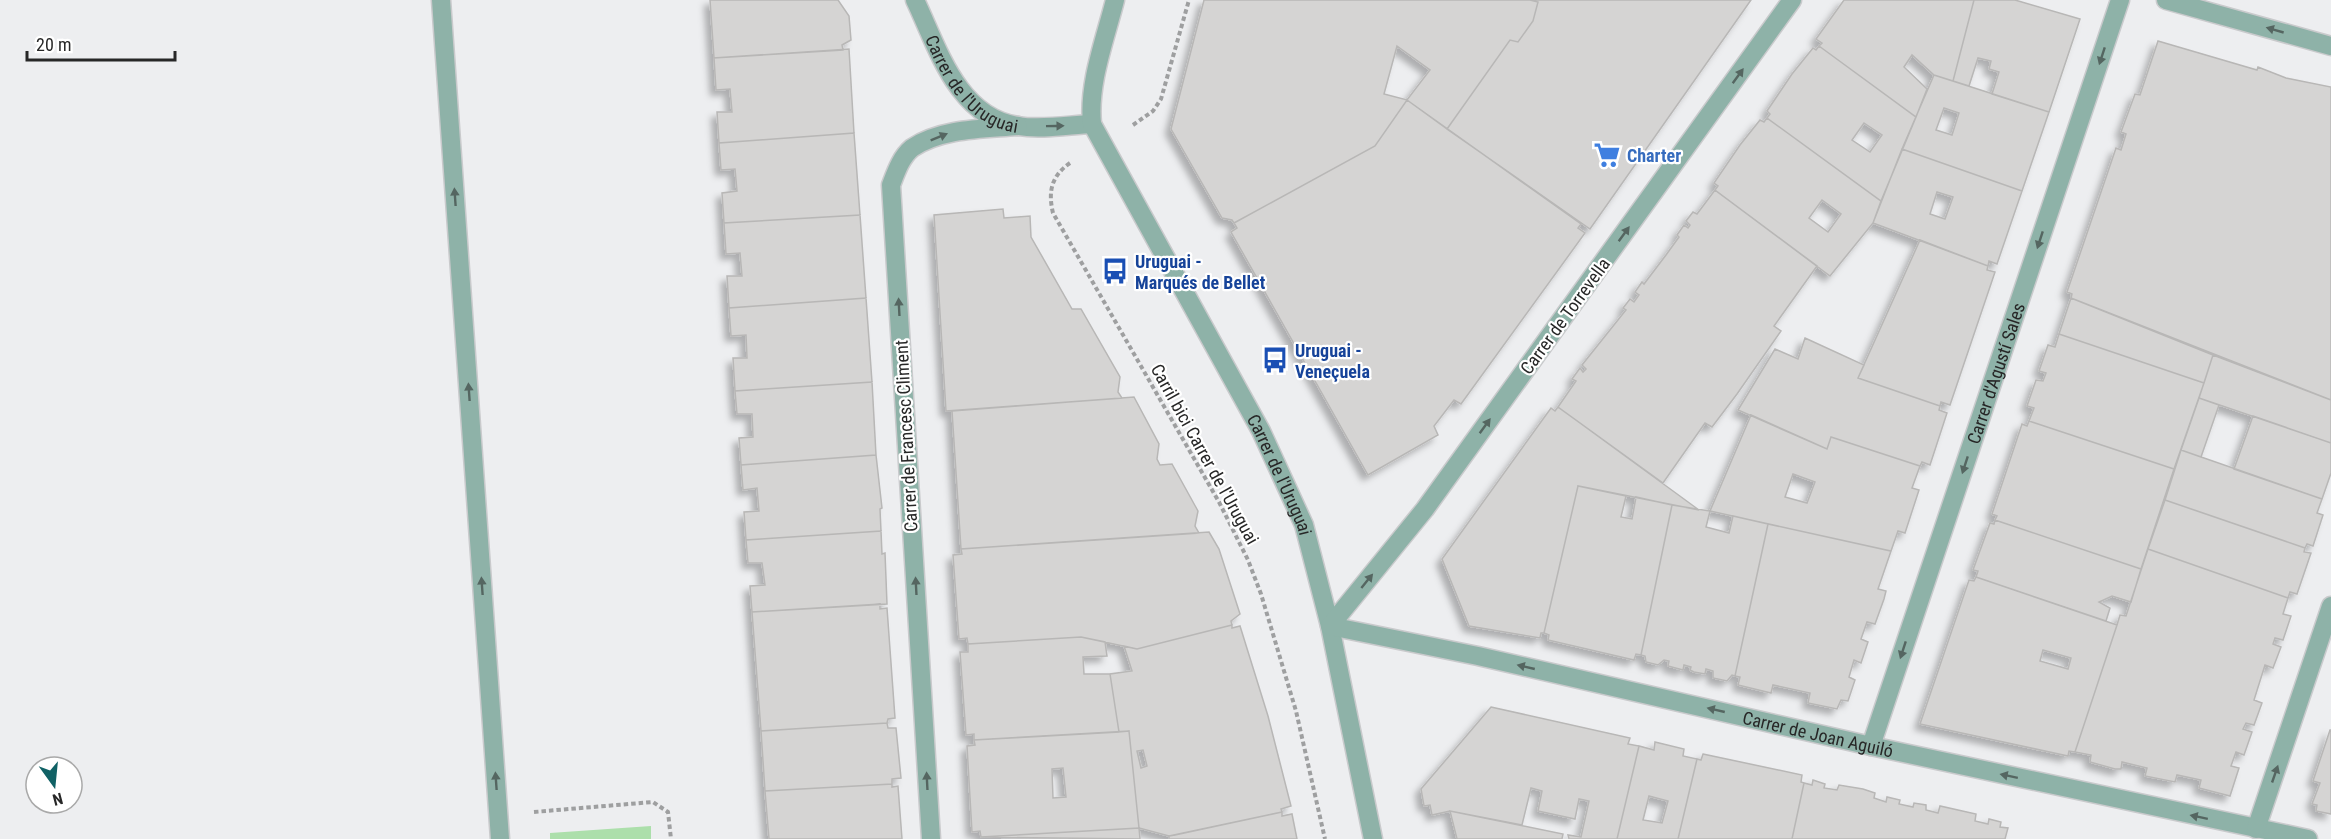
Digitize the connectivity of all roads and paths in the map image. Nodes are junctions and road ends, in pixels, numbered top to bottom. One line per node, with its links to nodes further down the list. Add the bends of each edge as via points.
1 (441, 0): 18 (street, one-way to 1)
2 (915, 0): 11 (street, Carrer de l'Uruguai, via 962,94 982,112)
3 (1116, 0): 10 (street, via 1090,104)
4 (1189, 0): 9 (path, via 1168,84 1153,111)
5 (1792, 0): 14 (street, Carrer de Torrevella, one-way to 5, via 1425,509)
6 (2120, 0): 15 (street, Carrer d'Agustí Sales, one-way to 15)
7 (2166, 0): 8 (street, one-way to 7)
8 (2331, 46)
9 (1142, 120)
10 (1092, 124): 11 (street, Carrer de l'Uruguai, one-way to 10); 14 (street, Carrer de l'Uruguai, via 1289,488 1304,525)
11 (1018, 126): 20 (street, Carrer de Francesc Climent, one-way to 11, via 891,185 898,165 912,149 953,132)
12 (1060, 170): 21 (path, Carril bici Carrer de l'Uruguai, via 1052,184 1053,213 1219,502 1248,560 1296,711)
13 (2331, 606): 17 (street, one-way to 13)
14 (1330, 626): 15 (street, Carrer de Joan Aguiló, one-way to 14, via 1489,658); 22 (street, Carrer de l'Uruguai)
15 (1871, 746): 17 (street, Carrer de Joan Aguiló, one-way to 15)
16 (534, 812): 19 (path, via 653,802 668,812)
17 (2256, 829): 23 (street, Carrer de Joan Aguiló)
18 (501, 839)
19 (671, 839)
20 (931, 839)
21 (1325, 839)
22 (1373, 839)
23 (2308, 839)

